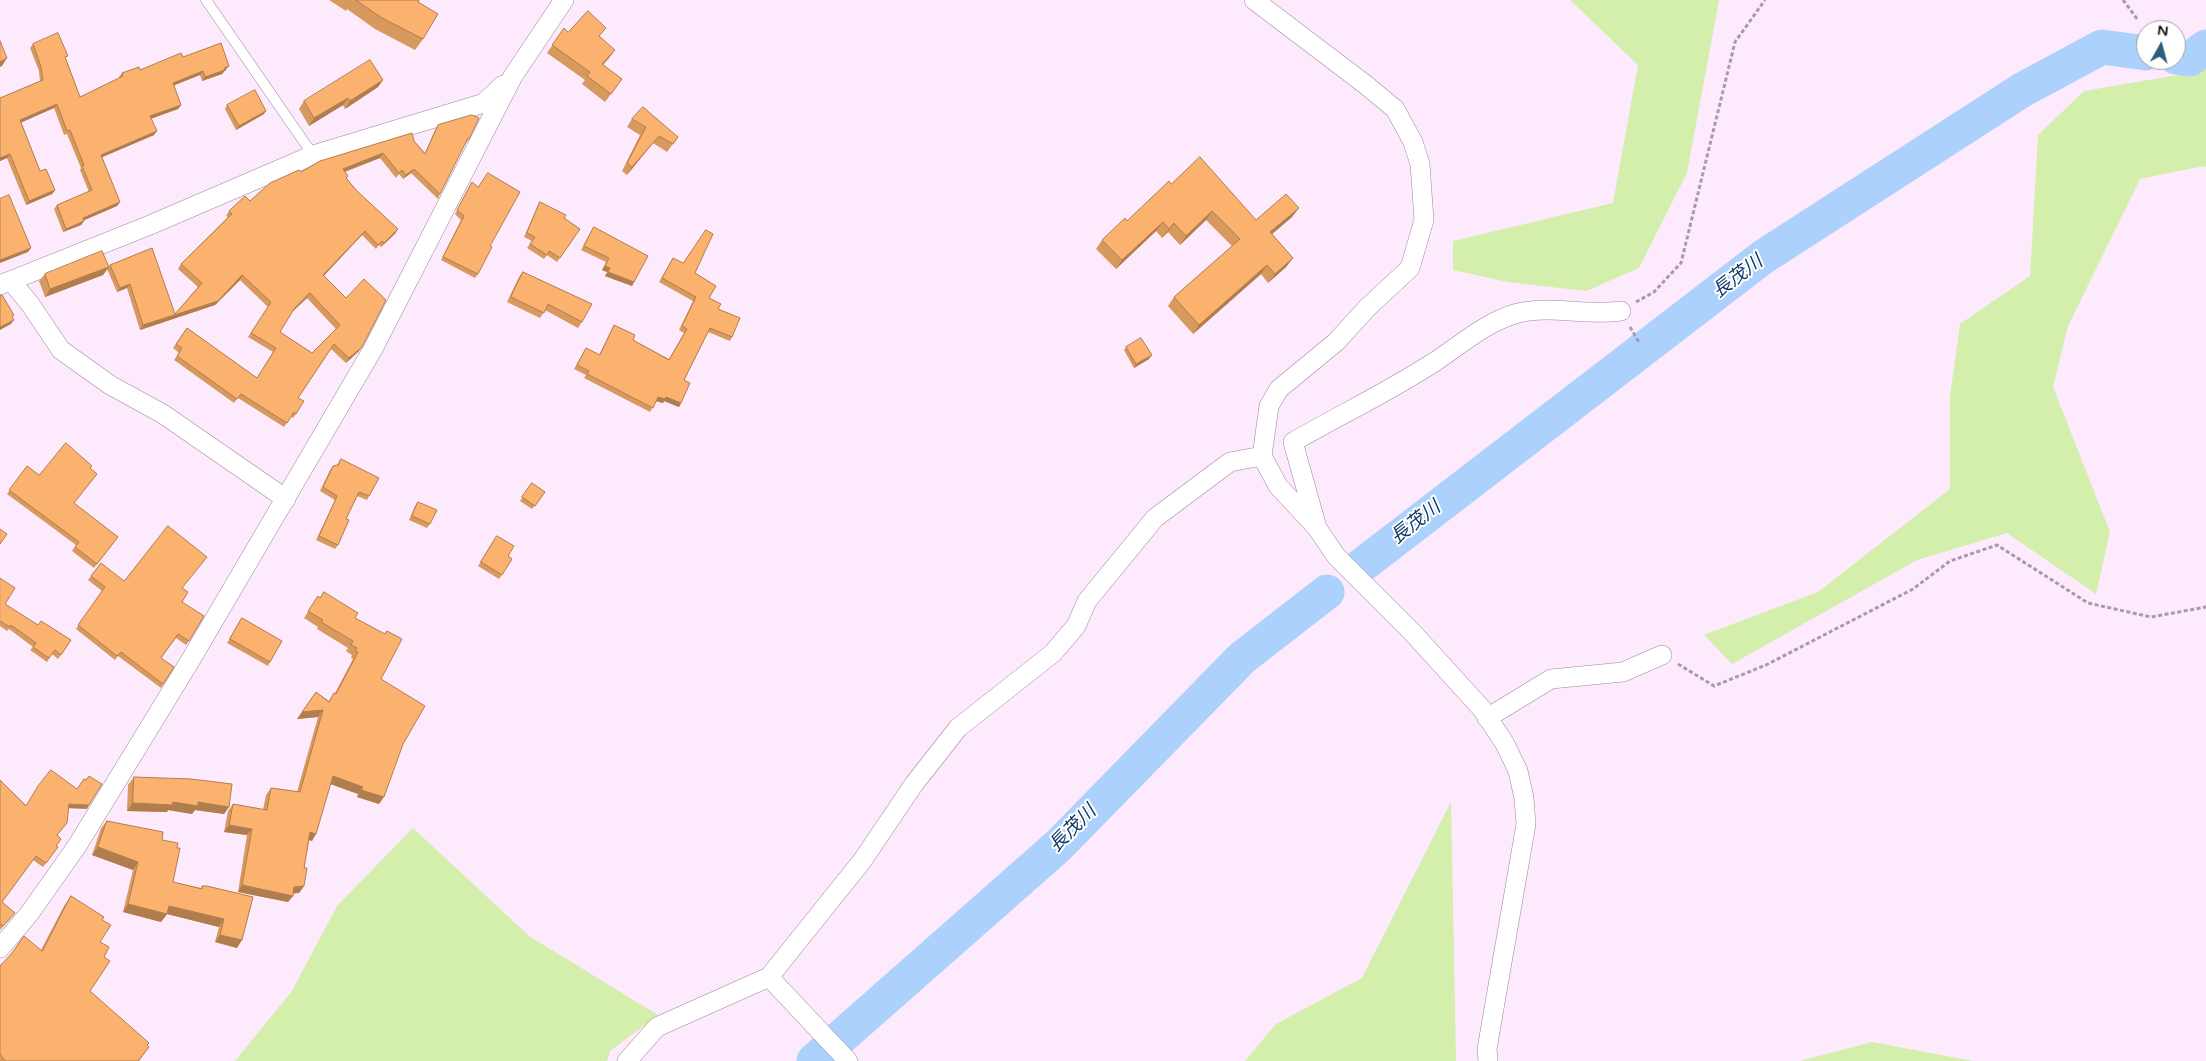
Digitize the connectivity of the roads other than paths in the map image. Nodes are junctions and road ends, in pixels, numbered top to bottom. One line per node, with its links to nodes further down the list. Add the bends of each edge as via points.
1 (206, 0): 5 (lane)
2 (564, 0): 4 (street)
3 (1254, 0): 8 (street, via 1395,110 1413,142 1420,164 1424,220 1410,268 1336,342 1279,389 1269,406)
4 (513, 76): 5 (street, via 484,103); 9 (street, via 372,350)
5 (313, 155): 6 (street)
6 (6, 283): 9 (street, via 30,304 61,350 110,385 163,414)
7 (1620, 311): 10 (street, via 1600,314 1552,310 1518,313 1484,327 1435,361 1293,442)
8 (1262, 456): 10 (street, via 1278,486); 14 (street, via 1230,462 1155,518 1087,601 1076,626 1053,653 958,728 914,784 862,860)
9 (286, 499): 13 (street, via 77,846 29,914)
10 (1317, 528): 12 (street, via 1336,556 1412,632)
11 (1662, 655): 12 (street, via 1623,672 1550,680)
12 (1488, 718): 17 (street, via 1518,770 1526,824 1487,1049)
13 (0, 948)
14 (769, 977): 15 (street); 16 (street, via 657,1027)
15 (842, 1055)
16 (627, 1061)
17 (1488, 1061)

